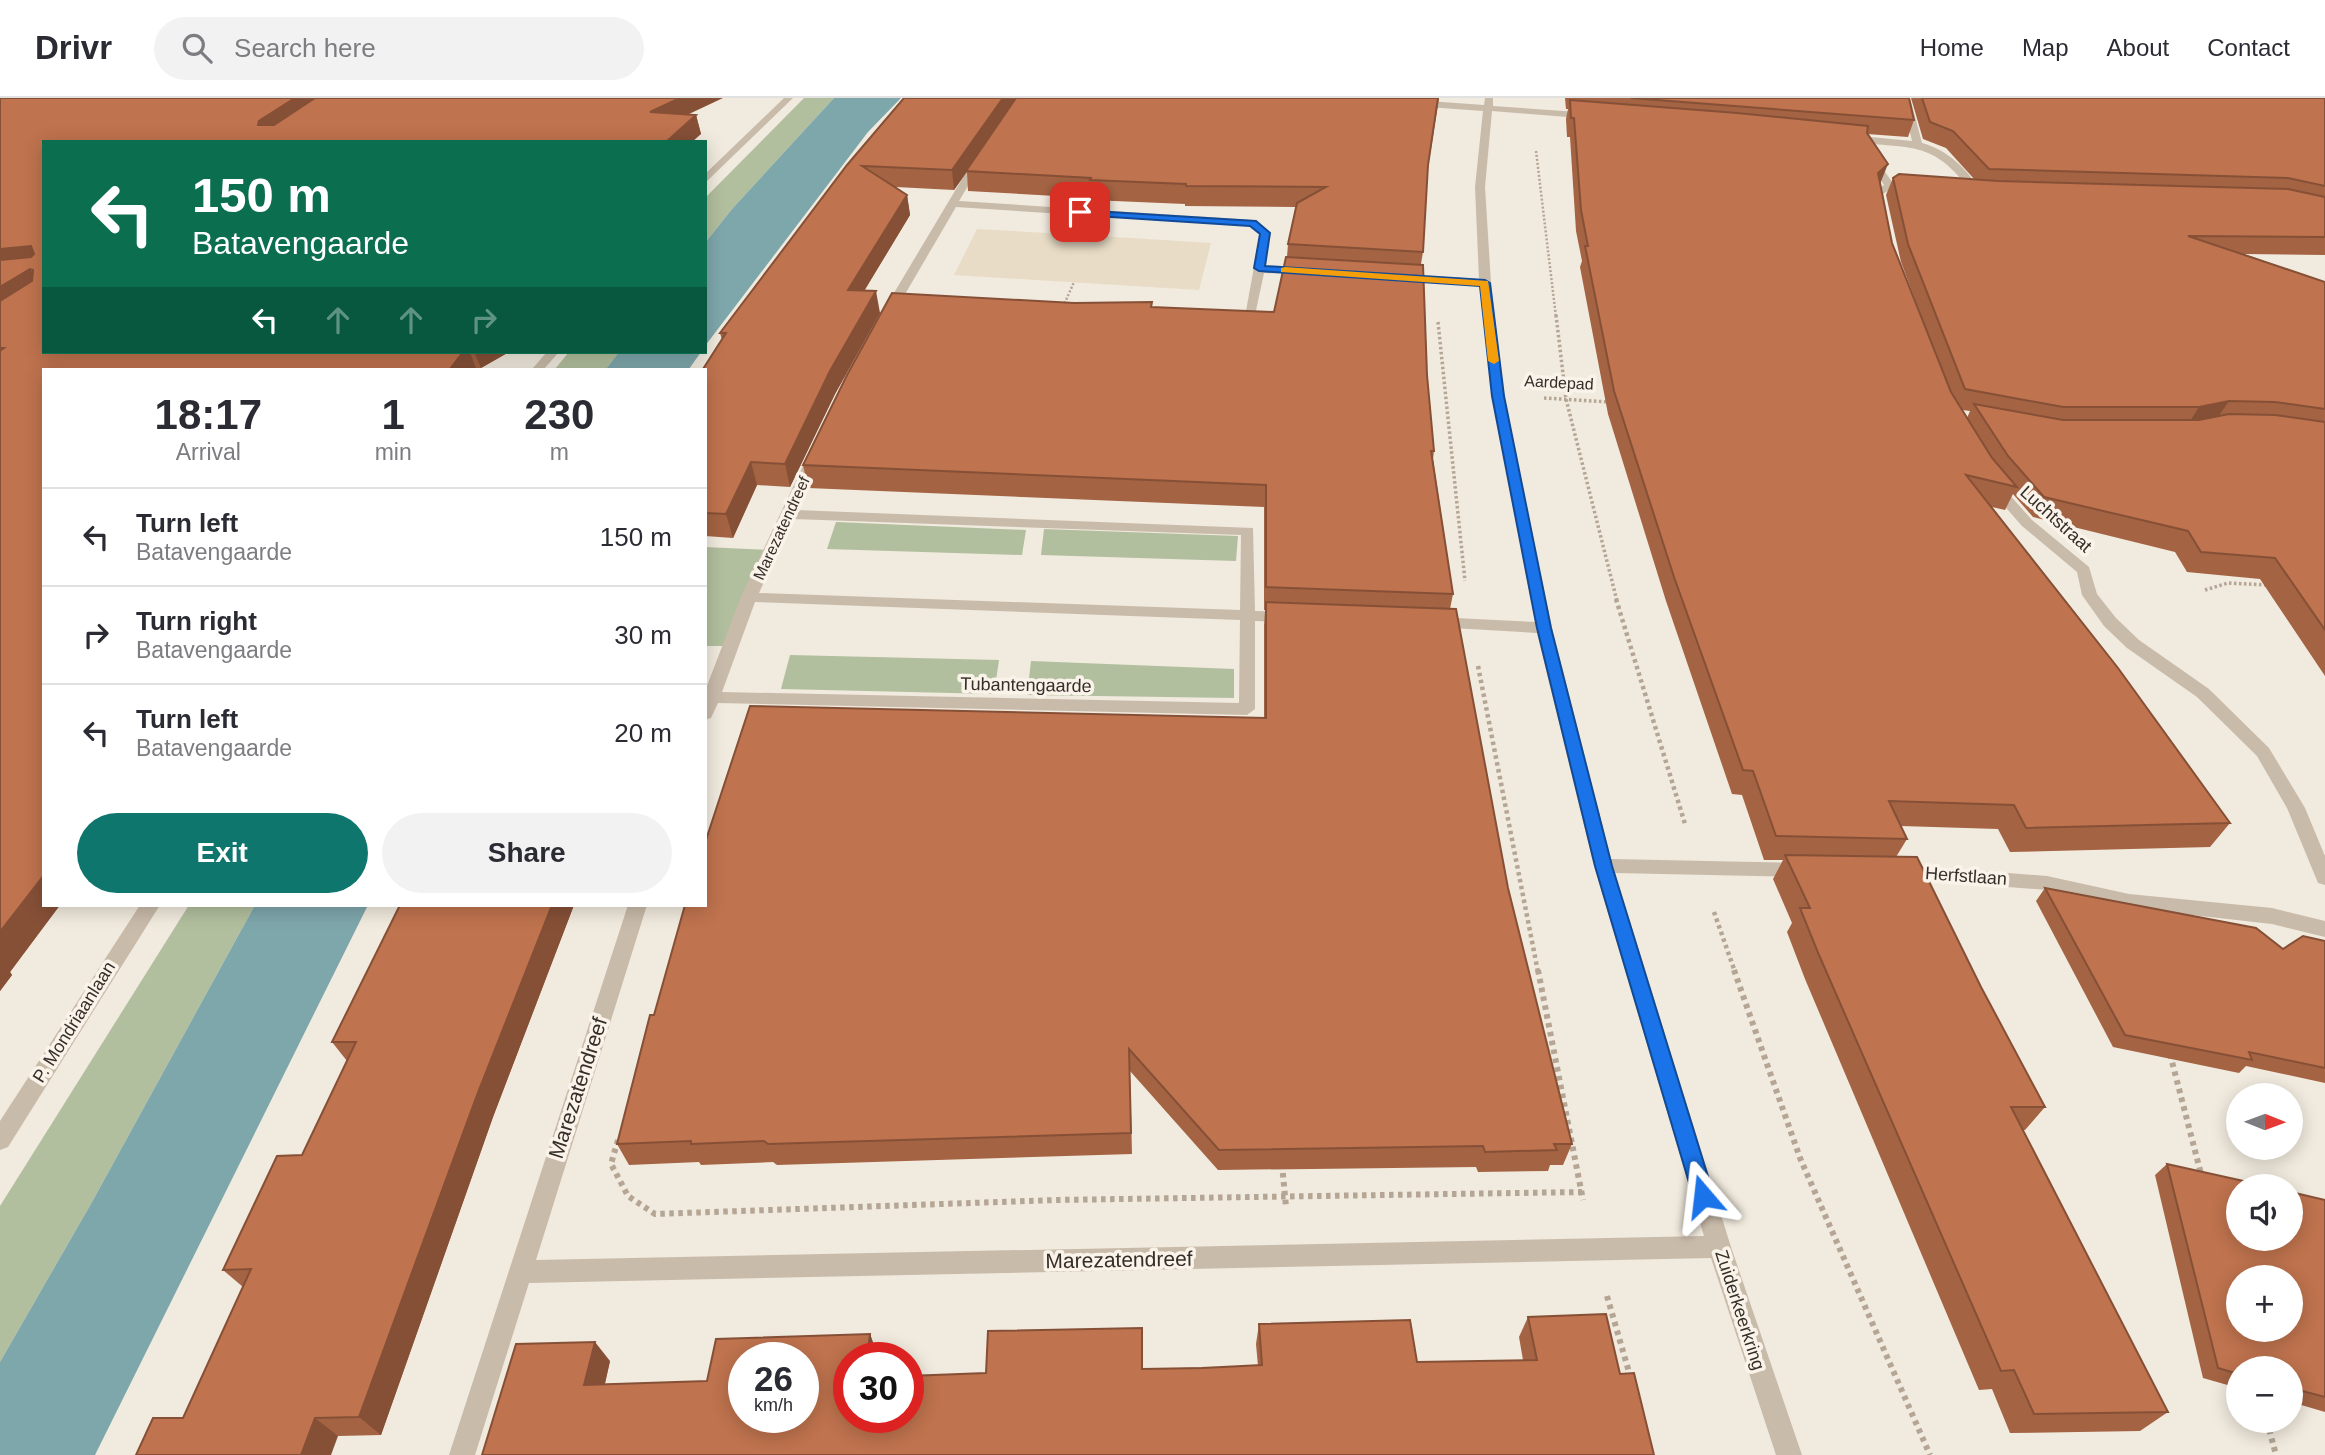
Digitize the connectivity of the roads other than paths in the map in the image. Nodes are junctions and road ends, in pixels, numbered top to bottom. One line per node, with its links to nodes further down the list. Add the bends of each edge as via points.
1 (789, 98): 10 (street)
2 (1906, 98): 8 (street)
3 (1404, 102): 4 (street)
4 (1488, 103): 5 (street); 19 (street, Zuiderkeerkring, via 1480,187)
5 (1604, 117)
6 (1832, 136): 7 (street)
7 (1871, 141): 8 (street); 15 (street, via 1867,152 1897,186 1878,193)
8 (1917, 142): 12 (street, via 1941,152)
9 (989, 145): 14 (street)
10 (707, 178)
11 (1964, 191): 12 (street)
12 (1977, 192): 13 (street)
13 (1990, 193)
14 (952, 204): 16 (street, via 1253,223 1265,233); 21 (street, via 900,300)
15 (1885, 228)
16 (1259, 268): 17 (street); 20 (street, via 1251,313 1239,318)
17 (1313, 272)
18 (1380, 276): 19 (street)
19 (1485, 283): 31 (street, Zuiderkeerkring, via 1498,396)
20 (1212, 316)
21 (884, 320)
22 (551, 354): 23 (street)
23 (539, 368)
24 (820, 446): 26 (street, Marezatendreef)
25 (1982, 469): 37 (street, Luchtstraat, via 2010,506 2084,570 2090,595 2110,622 2133,644 2203,693 2263,752 2296,808)
26 (786, 514): 27 (street, Marezatendreef); 28 (street, Tubantengaarde, via 1248,531)
27 (749, 597): 28 (street); 32 (street, Marezatendreef)
28 (1246, 615): 29 (street); 32 (street, Tubantengaarde, via 1247,709)
29 (1302, 617)
30 (1414, 621): 31 (street)
31 (1544, 628): 34 (street, Zuiderkeerkring)
32 (711, 697): 33 (street, Marezatendreef)
33 (707, 708)
34 (1603, 866): 35 (street); 42 (street, Zuiderkeerkring)
35 (1819, 870)
36 (1886, 872): 40 (street, Herfstlaan, via 2047,883 2129,901 2272,916)
37 (2325, 877)
38 (149, 907): 41 (street, P. Mondriaanlaan)
39 (636, 907): 43 (street, Marezatendreef)
40 (2325, 929)
41 (0, 1140)
42 (1719, 1247): 43 (street, Marezatendreef); 45 (street, Zuiderkeerkring)
43 (520, 1272): 44 (street, Marezatendreef)
44 (462, 1455)
45 (1788, 1455)

